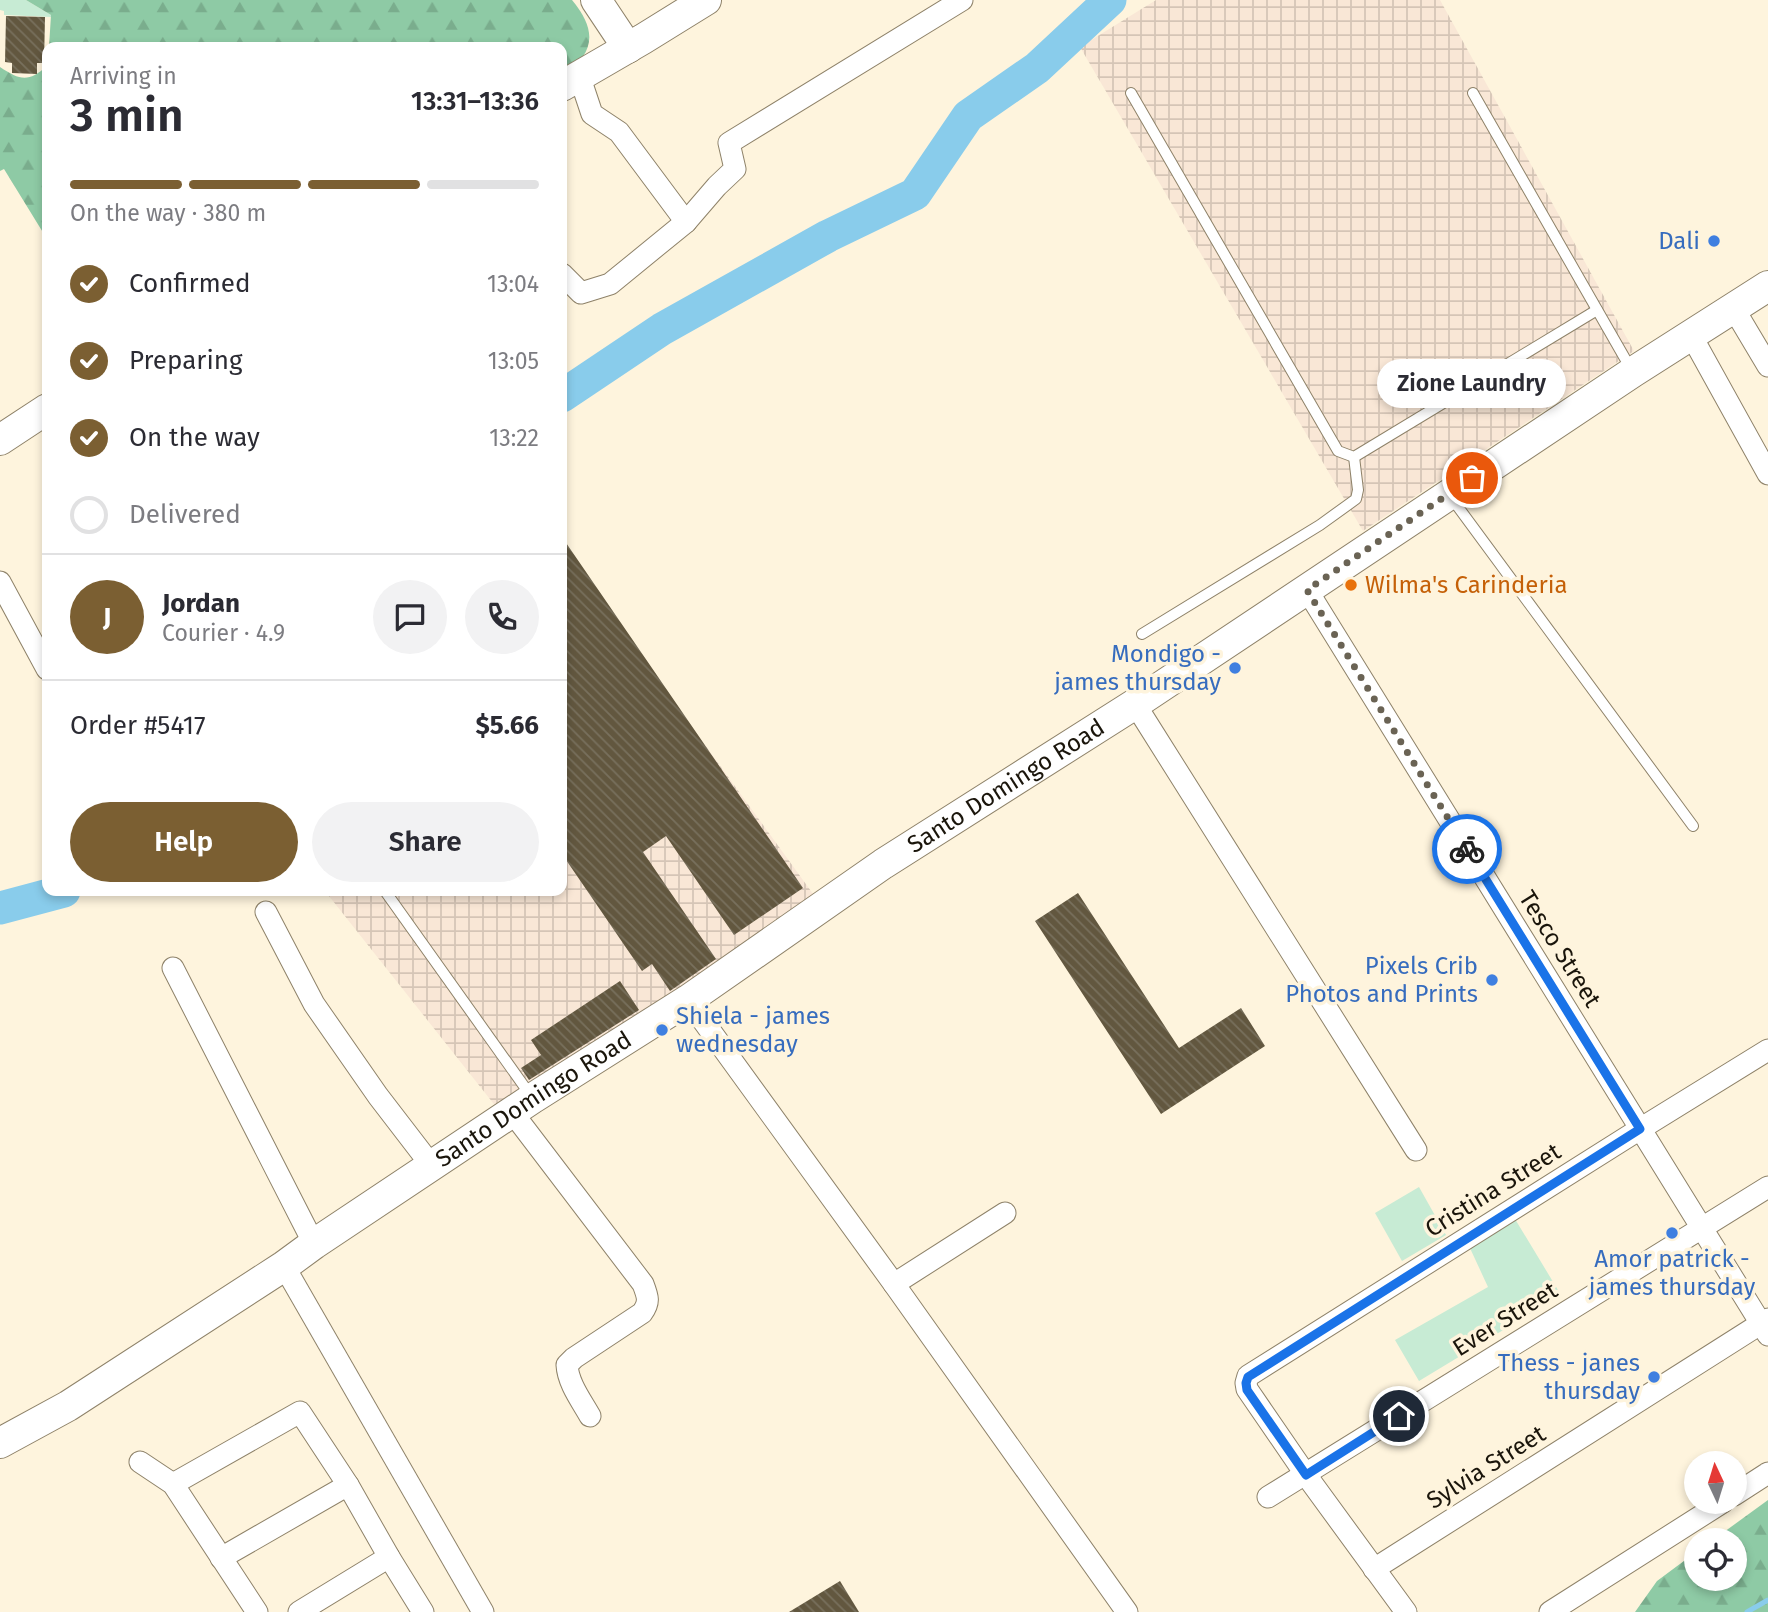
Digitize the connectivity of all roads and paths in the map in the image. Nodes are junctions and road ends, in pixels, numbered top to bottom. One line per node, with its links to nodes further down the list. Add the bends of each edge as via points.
1 (596, 0): 4 (street)
2 (706, 0): 4 (street)
3 (962, 0): 8 (street, via 729,143 735,169)
4 (628, 48): 5 (street)
5 (570, 80): 8 (street, via 593,114 619,132)
6 (1131, 93): 18 (lane, via 1338,451)
7 (1474, 93): 12 (lane)
8 (686, 222): 9 (street, via 610,284 582,293)
9 (567, 279)
10 (1768, 286): 11 (street, Santo Domingo Road)
11 (1734, 309): 13 (street, Santo Domingo Road); 14 (street)
12 (1597, 310): 15 (lane); 18 (lane)
13 (1691, 335): 15 (street, Santo Domingo Road); 19 (street)
14 (1768, 366)
15 (1633, 372): 20 (street, Santo Domingo Road)
16 (42, 412): 17 (street)
17 (3, 432)
18 (1354, 457): 23 (lane, via 1356,499)
19 (1768, 474)
20 (1449, 494): 22 (street, Santo Domingo Road); 26 (lane)
21 (0, 582): 24 (street)
22 (1307, 590): 25 (street, Santo Domingo Road); 33 (street, Tesco Street)
23 (1142, 634)
24 (42, 660)
25 (1135, 704): 30 (street, Santo Domingo Road, via 883,864); 34 (street)
26 (1693, 826)
27 (388, 896): 32 (lane)
28 (266, 912): 35 (street, via 314,1004)
29 (173, 968): 39 (street)
30 (688, 1000): 32 (street, Santo Domingo Road); 41 (street)
31 (1768, 1050): 33 (street, Cristina Street)
32 (522, 1105): 35 (street, Santo Domingo Road); 43 (street, via 648,1296 642,1313 567,1365)
33 (1640, 1129): 38 (street, Tesco Street); 47 (street, Cristina Street, via 1248,1377 1247,1390)
34 (1416, 1150)
35 (431, 1166): 39 (street, Santo Domingo Road)
36 (1768, 1186): 38 (street, Ever Street)
37 (1005, 1213): 41 (street)
38 (1701, 1228): 42 (street, Tesco Street); 47 (street, Ever Street)
39 (314, 1244): 40 (street, Santo Domingo Road)
40 (284, 1266): 44 (street, Santo Domingo Road, via 68,1406); 59 (street)
41 (894, 1284): 60 (street)
42 (1766, 1326): 55 (street, Sylvia Street)
43 (590, 1416)
44 (0, 1443)
45 (140, 1462): 48 (street)
46 (1768, 1473): 50 (street)
47 (1306, 1475): 51 (street, Ever Street); 55 (street)
48 (173, 1485): 49 (street, via 300,1412); 54 (street)
49 (348, 1485): 53 (street); 54 (street)
50 (1747, 1486)
51 (1268, 1497)
52 (1704, 1514): 62 (street)
53 (389, 1557): 57 (street); 58 (street)
54 (221, 1558): 56 (street)
55 (1374, 1569): 61 (street)
56 (257, 1612)
57 (299, 1612)
58 (423, 1612)
59 (483, 1612)
60 (1127, 1612)
61 (1406, 1612)
62 (1550, 1612)

